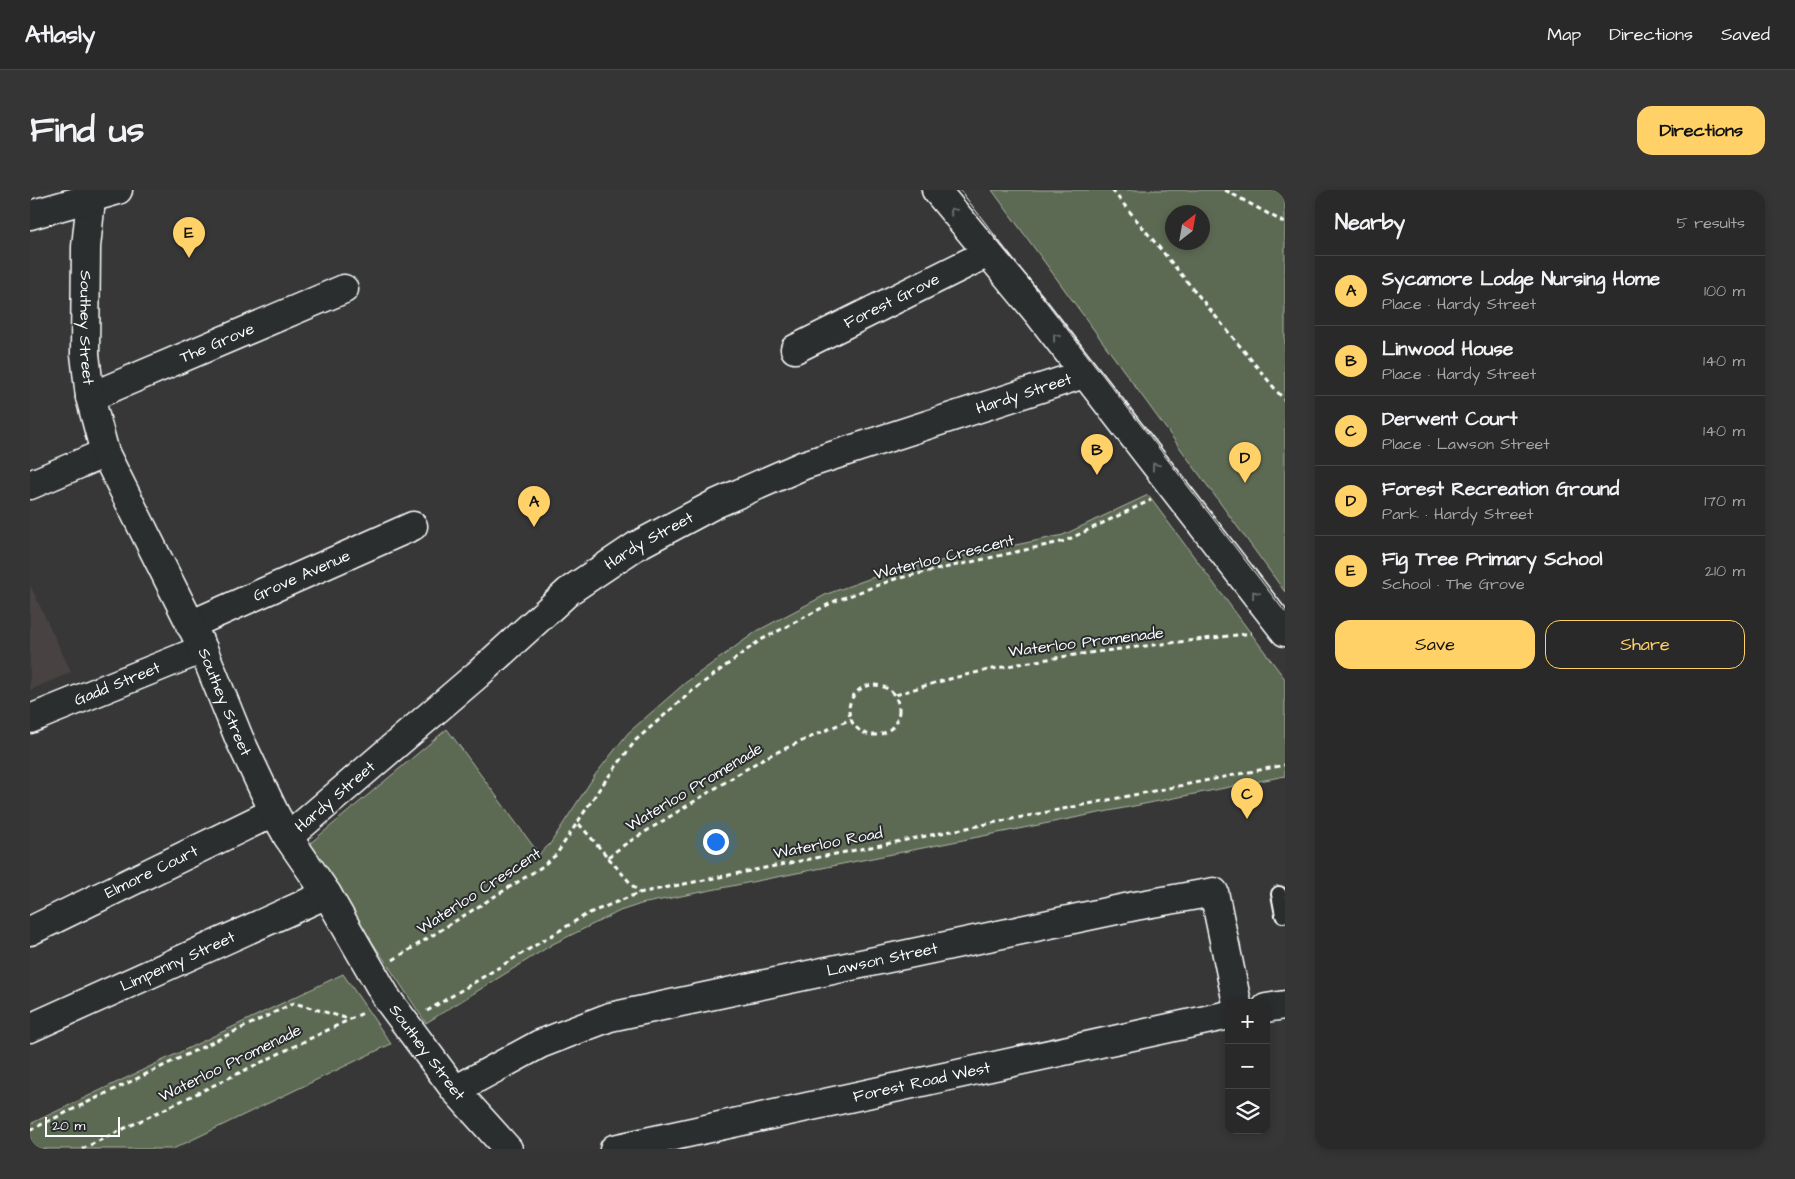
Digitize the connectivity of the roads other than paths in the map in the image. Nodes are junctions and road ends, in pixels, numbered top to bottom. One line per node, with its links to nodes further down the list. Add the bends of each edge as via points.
1 (118, 190): 3 (street)
2 (936, 190): 5 (street, one-way to 2)
3 (91, 195): 4 (street); 9 (street, Southey Street, via 86,247 85,354)
4 (30, 215)
5 (988, 253): 7 (street, Forest Grove); 8 (street, one-way to 5)
6 (344, 289): 9 (street, The Grove)
7 (795, 349)
8 (1084, 374): 14 (street, one-way to 8); 18 (street, Hardy Street, via 804,465 715,504 636,546 568,591 477,675)
9 (90, 397): 10 (street, Southey Street)
10 (105, 453): 11 (street); 13 (street, Southey Street)
11 (30, 485)
12 (414, 526): 13 (street, Grove Avenue)
13 (190, 625): 15 (street, Southey Street)
14 (1284, 631)
15 (203, 648): 16 (street, Gadd Street); 17 (street, Southey Street)
16 (30, 719)
17 (274, 812): 18 (street, Southey Street); 22 (street, Elmore Court)
18 (288, 837): 19 (street, Southey Street)
19 (327, 894): 27 (street, Limpenny Street); 28 (street, Southey Street, via 388,1000)
20 (1279, 894): 21 (lane)
21 (1283, 916)
22 (30, 931)
23 (1236, 999): 28 (street, Lawson Street, via 1214,892 610,1017 540,1044)
24 (1285, 1005): 25 (street)
25 (1270, 1007)
26 (1225, 1016): 30 (street, Forest Road West)
27 (30, 1028)
28 (455, 1090): 29 (street, Southey Street)
29 (508, 1149)
30 (614, 1149)

